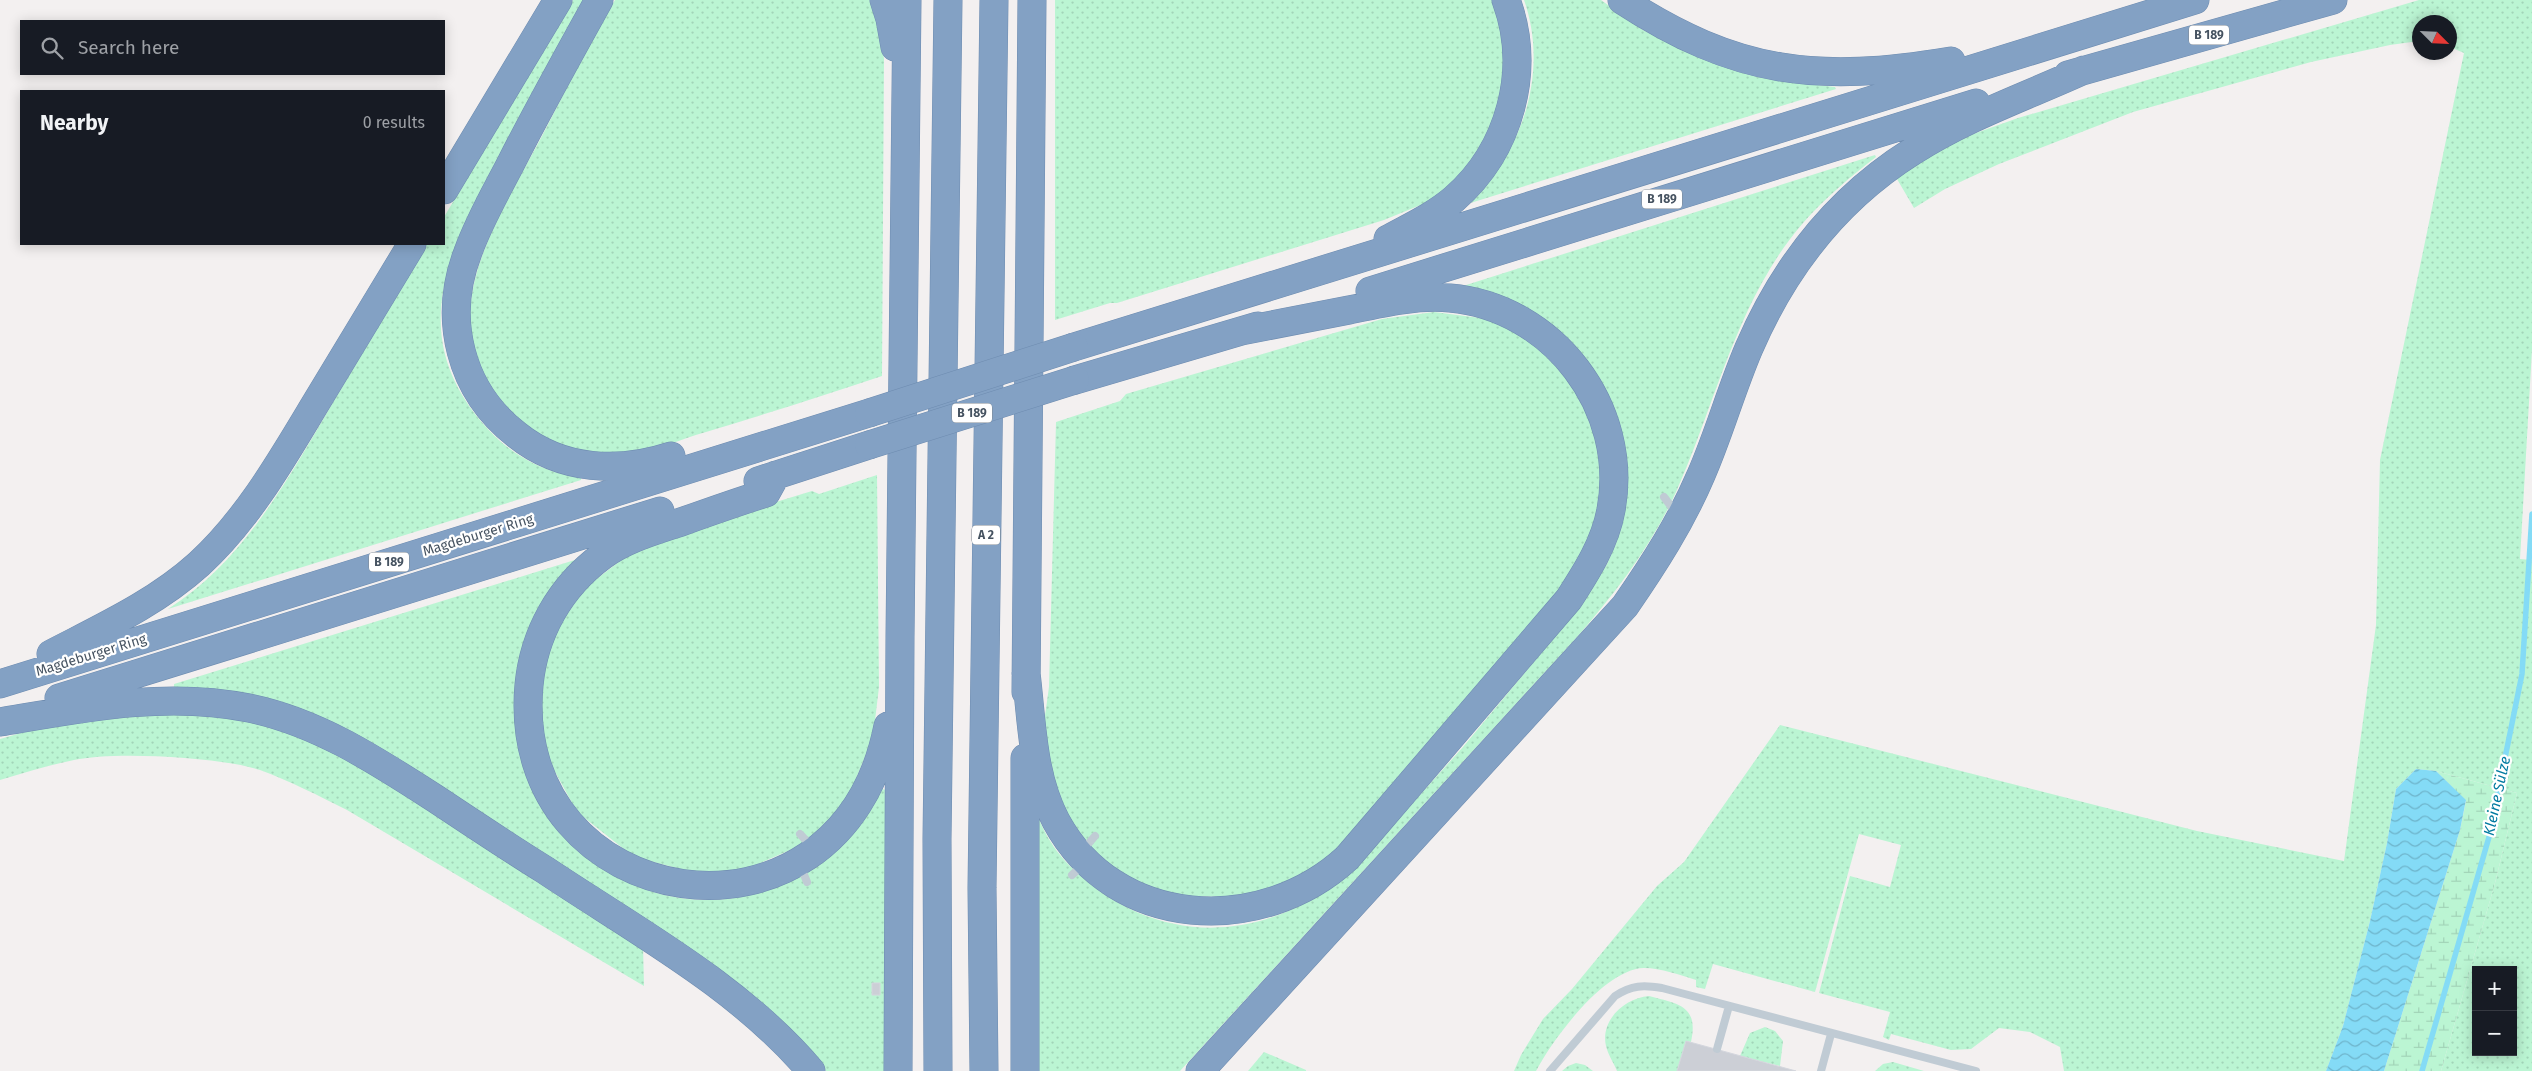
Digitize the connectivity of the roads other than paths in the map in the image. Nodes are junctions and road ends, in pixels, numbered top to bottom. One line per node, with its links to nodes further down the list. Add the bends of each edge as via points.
1 (558, 0): 15 (highway)
2 (599, 0): 19 (highway, via 524,137 467,253 458,288 456,318 457,337 467,371 484,403 508,428 538,449 578,464 622,467 643,464 748,432)
3 (884, 0): 14 (highway)
4 (908, 0): 14 (highway)
5 (948, 0): 34 (highway, via 937,849)
6 (994, 0): 35 (highway, A 2, via 982,879)
7 (1032, 0): 24 (highway)
8 (1506, 0): 17 (highway, via 1516,44 1516,82 1510,112 1494,149 1470,182 1446,205)
9 (1622, 0): 12 (highway, via 1674,32 1711,48 1768,65 1807,72 1899,70)
10 (2195, 0): 12 (highway, B 189)
11 (2333, 0): 13 (highway, B 189)
12 (2055, 43): 17 (highway, B 189)
13 (2084, 70): 18 (highway, B 189); 22 (highway, via 1955,128 1913,151 1872,181 1821,230 1800,255 1760,323 1707,462)
14 (906, 120): 23 (highway)
15 (445, 188)
16 (411, 245): 25 (highway, via 282,459 242,517 216,547 179,580 127,614)
17 (1341, 266): 19 (highway, Magdeburger Ring / B 189, bridge)
18 (1241, 331): 20 (highway, B 189, bridge, via 1074,380); 24 (highway, via 1416,298 1469,301 1518,318 1568,356 1600,409 1614,466 1614,497 1597,554 1569,598 1364,840 1313,885 1282,900 1253,908 1218,912 1166,906 1117,884 1084,856 1057,822 1044,791)
19 (778, 441): 26 (highway, Magdeburger Ring / B 189)
20 (776, 475): 23 (highway, via 766,493 650,532 605,554 560,598 541,632 528,696 529,720 540,770 560,809 587,839 631,869 676,882 722,886 759,879 805,857 849,819 873,778 890,716); 27 (highway, B 189)
21 (1664, 497): 22 (lane)
22 (1680, 519): 37 (highway, via 1654,563 1608,626)
23 (900, 637): 33 (highway)
24 (1026, 673): 36 (highway)
25 (0, 679)
26 (0, 684)
27 (0, 717)
28 (0, 722): 32 (highway, via 133,702 196,700 275,714 333,737 399,775 678,958 755,1015 784,1040)
29 (1729, 1006): 30 (lane); 31 (lane); 38 (lane, via 1662,988 1641,985 1628,988 1601,1009)
30 (1831, 1034): 39 (lane); 40 (lane)
31 (1717, 1049)
32 (811, 1071)
33 (898, 1071)
34 (938, 1071)
35 (984, 1071)
36 (1025, 1071)
37 (1200, 1071)
38 (1550, 1071)
39 (1821, 1071)
40 (1976, 1071)

